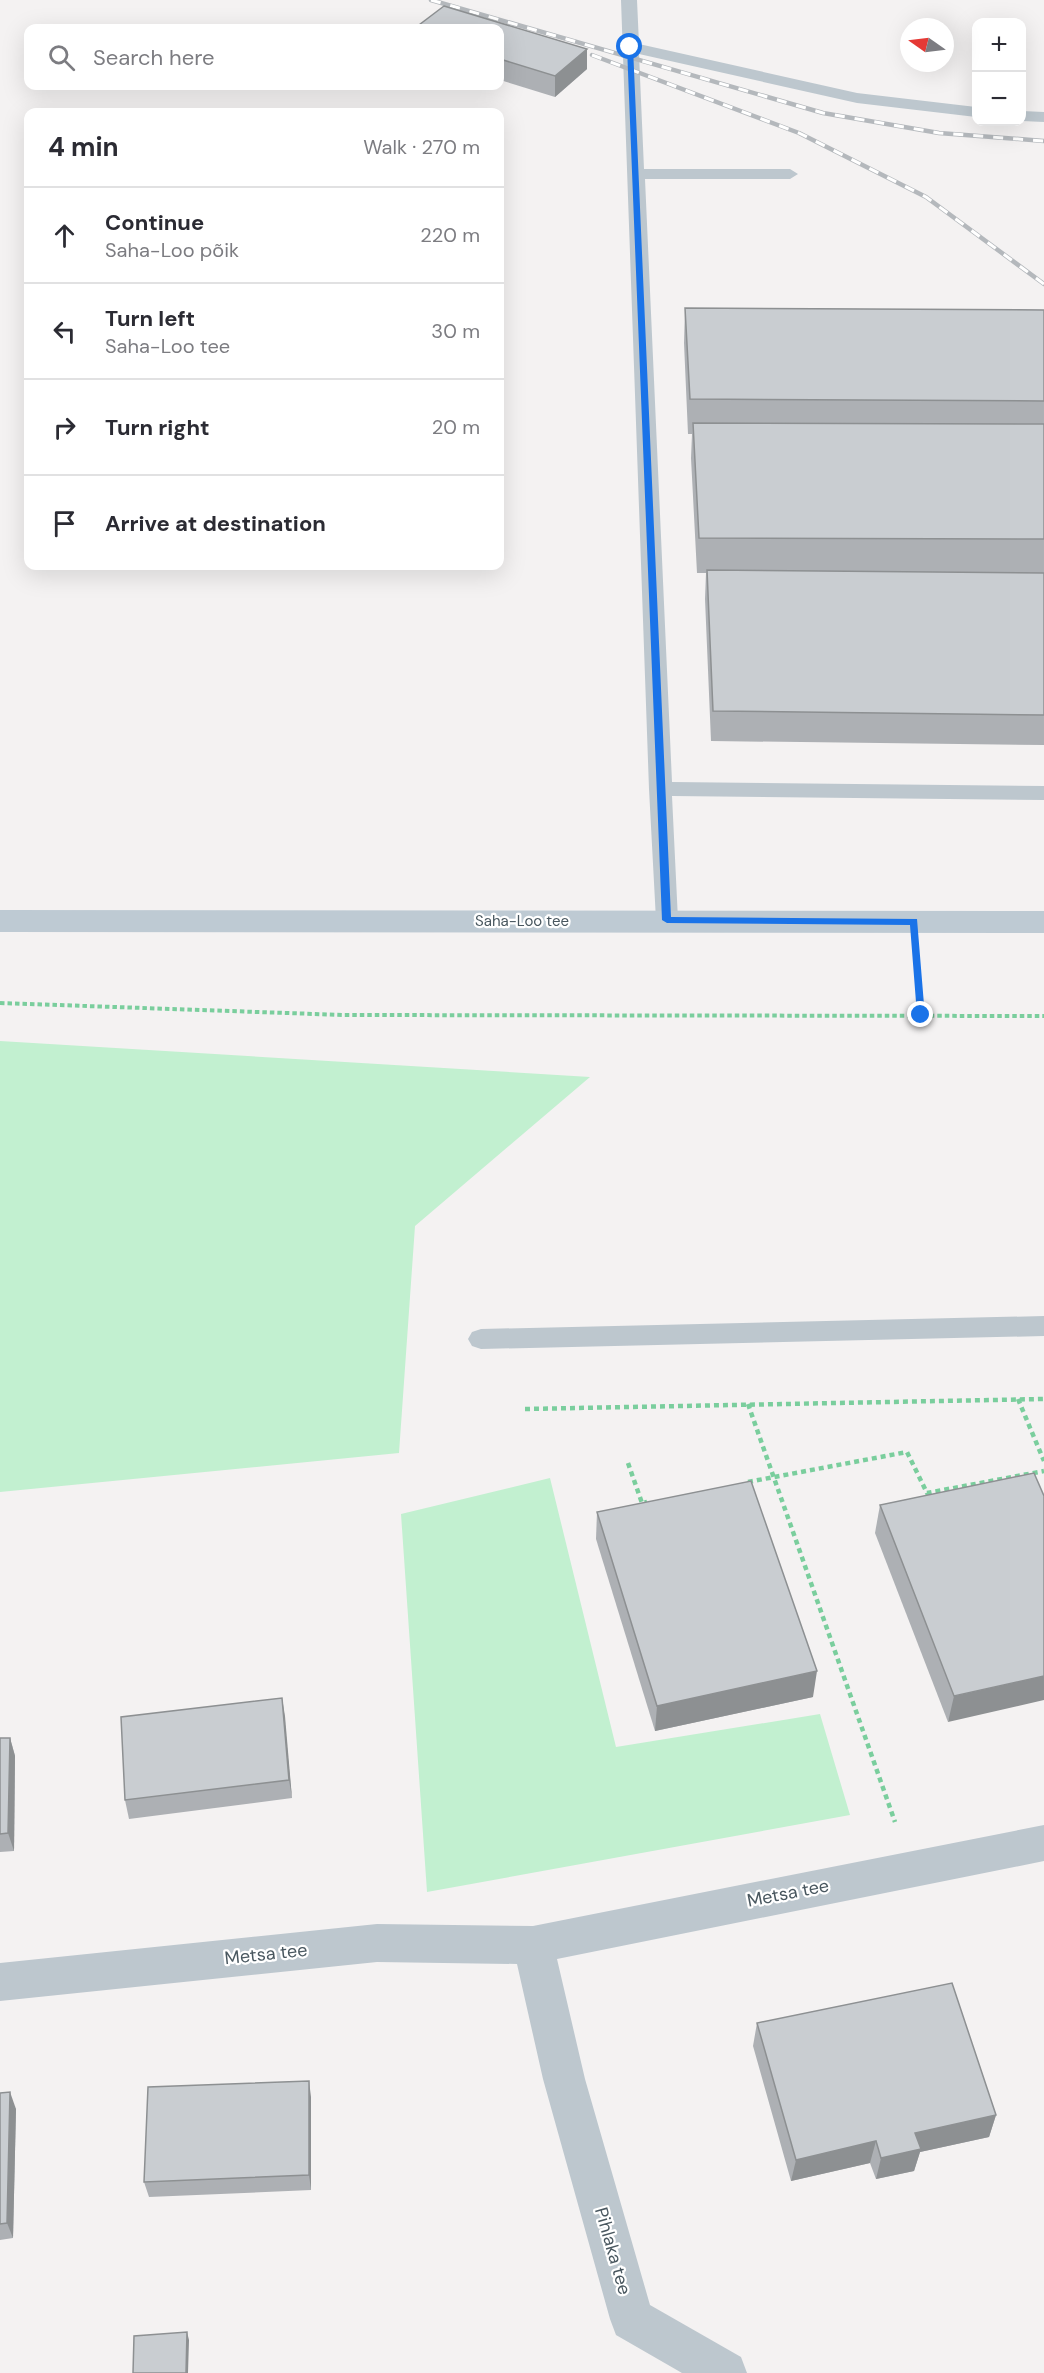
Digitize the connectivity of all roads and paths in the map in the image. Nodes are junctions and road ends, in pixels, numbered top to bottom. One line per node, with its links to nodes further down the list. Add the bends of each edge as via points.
1 (628, 0): 2 (lane)
2 (630, 47): 3 (lane, via 857,98); 6 (lane)
3 (972, 112)
4 (1026, 116): 5 (lane)
5 (1044, 117)
6 (635, 174): 7 (lane); 8 (lane)
7 (790, 174)
8 (660, 789): 9 (lane); 10 (lane)
9 (1044, 793)
10 (667, 920): 11 (main road, Saha-Loo tee); 12 (main road, Saha-Loo tee)
11 (0, 921)
12 (914, 922): 13 (main road, Saha-Loo tee); 15 (path)
13 (1044, 922)
14 (0, 1004): 15 (path, via 344,1015)
15 (921, 1015): 16 (path)
16 (1044, 1016)
17 (1044, 1326): 18 (lane)
18 (481, 1339)
19 (1044, 1399): 20 (path)
20 (1018, 1400): 21 (path); 23 (path)
21 (747, 1404): 22 (path); 26 (path)
22 (525, 1409)
23 (1044, 1461)
24 (628, 1463): 28 (path, via 642,1503)
25 (1044, 1471): 26 (path, via 927,1493 907,1452)
26 (773, 1477): 27 (path); 29 (path)
27 (740, 1483)
28 (653, 1501)
29 (895, 1823)
30 (1044, 1843): 31 (street, Metsa tee)
31 (533, 1945): 32 (street, Metsa tee, via 376,1943); 33 (street, Pihlaka tee, via 564,2079 632,2319)
32 (0, 1982)
33 (725, 2373)

